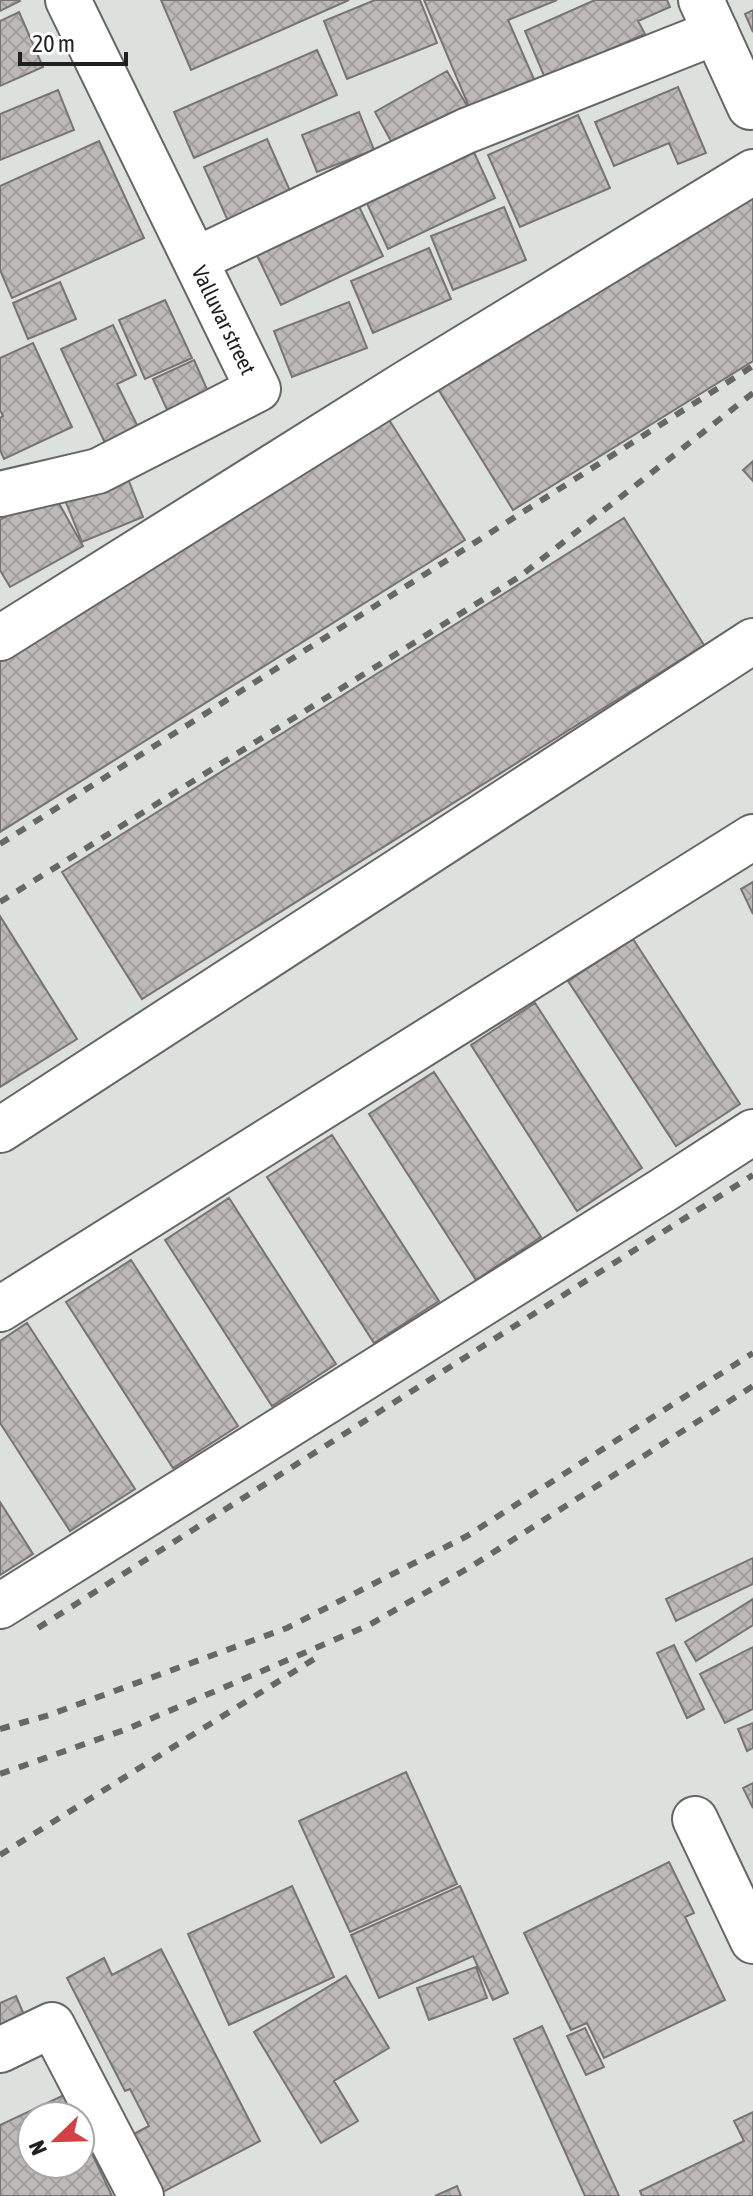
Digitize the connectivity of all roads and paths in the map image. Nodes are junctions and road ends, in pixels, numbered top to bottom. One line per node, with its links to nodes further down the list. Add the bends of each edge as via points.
1 (68, 0): 5 (street, Valluvar street)
2 (708, 16): 3 (street); 5 (street)
3 (750, 107)
4 (753, 172): 7 (street)
5 (195, 260): 6 (street, Valluvar street, via 258,389 98,471)
6 (0, 494)
7 (0, 638)
8 (753, 641): 10 (street)
9 (753, 837): 12 (street)
10 (0, 1130)
11 (753, 1132): 13 (street)
12 (0, 1309)
13 (0, 1606)
14 (695, 1819): 15 (street)
15 (753, 1941)
16 (0, 2050): 17 (street, via 52,2025)
17 (141, 2196)

